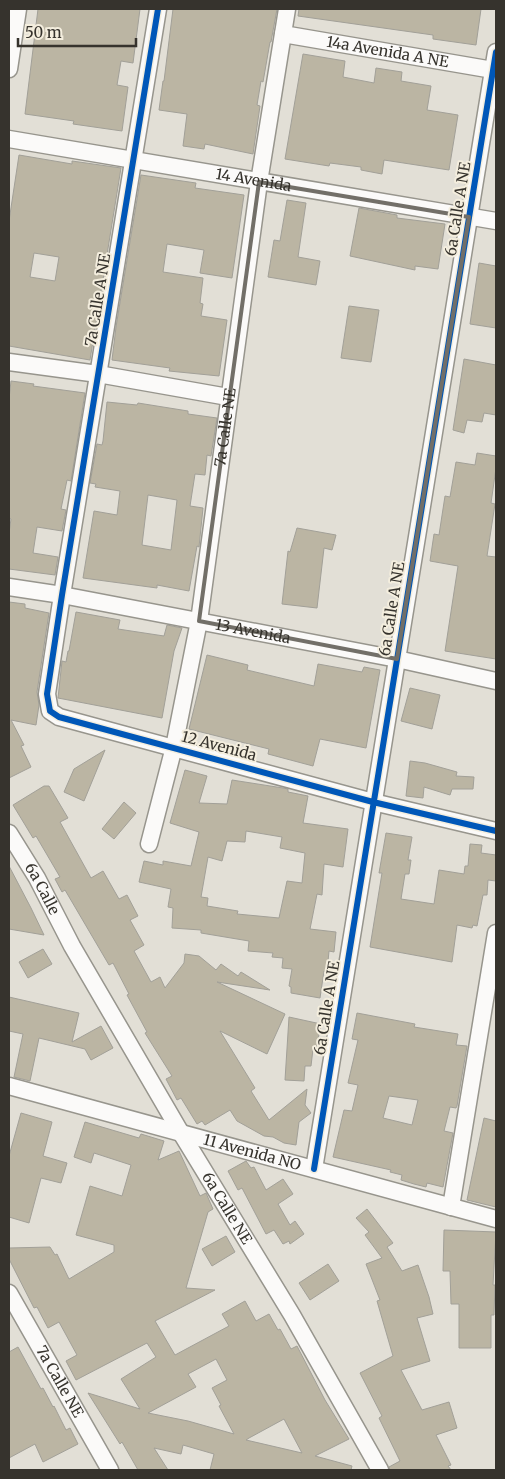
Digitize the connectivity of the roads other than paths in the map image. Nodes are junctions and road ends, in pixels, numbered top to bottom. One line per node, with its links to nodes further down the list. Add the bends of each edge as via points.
1 (18, 9): 6 (street)
2 (158, 9): 9 (street, 7a Calle A NE)
3 (287, 9): 4 (street, 7a Calle NE)
4 (283, 34): 7 (street, 14a Avenida A NE); 10 (street, 7a Calle NE)
5 (496, 52): 7 (street, 6a Calle A NE)
6 (9, 69)
7 (493, 70): 11 (street, 6a Calle A NE)
8 (9, 139): 9 (street, 14 Avenida)
9 (133, 160): 10 (street, 14 Avenida); 14 (street, 7a Calle A NE)
10 (259, 182): 11 (street, 14 Avenida); 15 (street, 7a Calle NE)
11 (469, 217): 12 (street, 14 Avenida); 19 (street, 6a Calle A NE)
12 (496, 221)
13 (9, 362): 14 (street)
14 (98, 374): 15 (street); 17 (street, 7a Calle A NE)
15 (228, 397): 18 (street, 7a Calle NE)
16 (9, 587): 17 (street, 13 Avenida)
17 (62, 595): 18 (street, 13 Avenida); 21 (street, 12 Avenida, via 47,694 50,711 59,718)
18 (199, 621): 19 (street, 13 Avenida); 21 (street, 7a Calle NE)
19 (397, 659): 20 (street, 13 Avenida); 22 (street, 6a Calle A NE)
20 (496, 681)
21 (174, 747): 22 (street, 12 Avenida); 25 (street, 7a Calle NE)
22 (373, 802): 23 (street, 12 Avenida); 30 (street, 6a Calle A NE)
23 (496, 831)
24 (9, 833): 27 (street, 6a Calle, via 37,878)
25 (149, 844)
26 (496, 933): 31 (street)
27 (72, 946): 29 (street, 6a Calle NE)
28 (9, 1086): 29 (street, 11 Avenida NO)
29 (181, 1133): 30 (street, 11 Avenida NO); 35 (street, 6a Calle NE, via 292,1315)
30 (314, 1169): 31 (street, 11 Avenida NO)
31 (451, 1207): 32 (street, 11 Avenida NO)
32 (496, 1219)
33 (9, 1293): 34 (street, 7a Calle NE)
34 (110, 1470)
35 (380, 1470)

